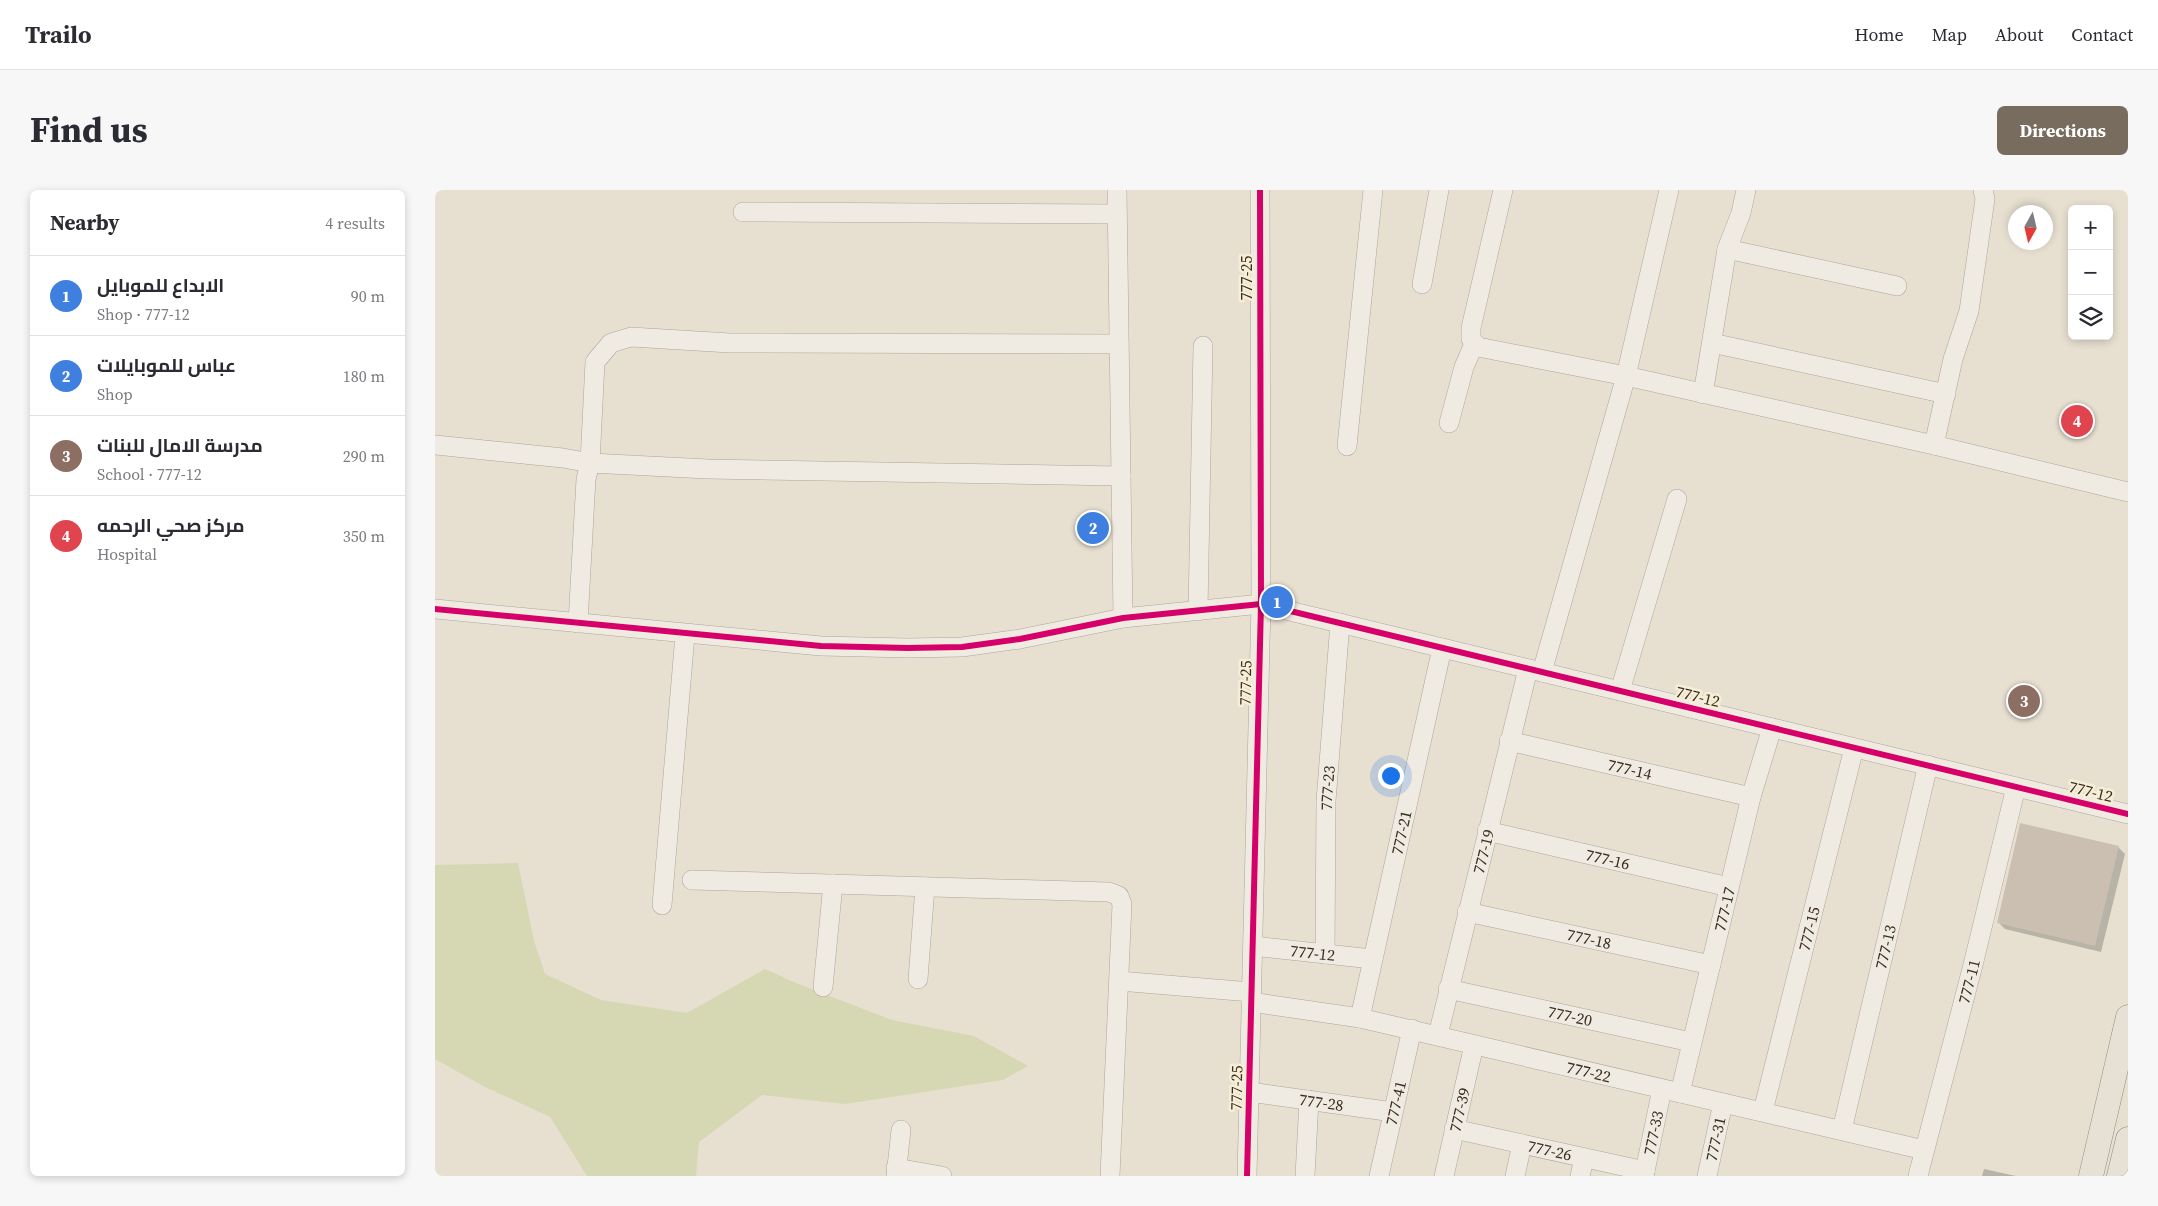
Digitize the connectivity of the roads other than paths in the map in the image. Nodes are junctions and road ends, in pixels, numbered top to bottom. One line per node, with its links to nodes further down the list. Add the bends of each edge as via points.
1 (1117, 190): 10 (street)
2 (1260, 190): 29 (street, 777-25)
3 (1373, 190): 24 (street)
4 (1439, 190): 12 (street)
5 (1503, 190): 16 (street, via 1471,328)
6 (1669, 190): 18 (street, 777-19)
7 (1746, 190): 11 (street, via 1741,214)
8 (1983, 190): 20 (street, via 1985,199 1969,311 1953,358)
9 (743, 212): 10 (street)
10 (1117, 214): 15 (street)
11 (1727, 249): 13 (street); 14 (street)
12 (1422, 284)
13 (1897, 286)
14 (1712, 343): 19 (street); 20 (street)
15 (1119, 344): 25 (street, via 730,344 631,337 611,343 595,362); 26 (street)
16 (1473, 344): 18 (street); 21 (street)
17 (1203, 346): 31 (street)
18 (1626, 376): 19 (street); 37 (street, 777-19)
19 (1703, 394): 23 (street)
20 (1946, 394): 23 (street)
21 (1449, 423)
22 (435, 445): 25 (street)
23 (1934, 445): 27 (street)
24 (1347, 446)
25 (590, 463): 26 (street, via 708,469); 33 (street, via 586,479)
26 (1121, 476): 32 (street)
27 (2128, 492)
28 (1677, 499): 38 (street)
29 (1261, 604): 31 (street, 777-12); 34 (street, 777-12); 53 (street, 777-25)
30 (435, 609): 33 (street, 777-12)
31 (1198, 611): 32 (street, 777-12)
32 (1123, 618): 35 (street, 777-12, via 962,647 821,646)
33 (578, 623): 35 (street, 777-12)
34 (1340, 623): 36 (street, 777-12); 54 (street, 777-23, via 1327,801)
35 (685, 635): 51 (street)
36 (1442, 648): 37 (street, 777-12); 55 (street, 777-21)
37 (1535, 670): 38 (street, 777-12); 40 (street, 777-19)
38 (1620, 691): 39 (street, 777-12)
39 (1772, 728): 41 (street, 777-12); 44 (street, 777-17)
40 (1509, 741): 44 (street, 777-14); 46 (street, 777-19)
41 (1854, 748): 42 (street, 777-12); 72 (street, 777-15)
42 (1928, 765): 43 (street, 777-12); 76 (street, 777-13)
43 (2016, 787): 45 (street, 777-12); 79 (street, 777-11)
44 (1751, 797): 50 (street, 777-17)
45 (2128, 814)
46 (1487, 831): 50 (street, 777-16); 52 (street, 777-19)
47 (692, 880): 48 (street)
48 (833, 884): 49 (street); 59 (street)
49 (925, 887): 57 (street); 58 (street, via 1109,892 1119,896 1122,904)
50 (1729, 887): 56 (street, 777-17)
51 (662, 905)
52 (1467, 912): 56 (street, 777-18); 60 (street, 777-19)
53 (1253, 946): 54 (street, 777-12); 61 (street, 777-25)
54 (1325, 954): 55 (street, 777-12)
55 (1372, 959): 63 (street, 777-21)
56 (1711, 965): 66 (street, 777-17)
57 (918, 979)
58 (1119, 981): 61 (street, 777-22); 84 (street)
59 (823, 987)
60 (1448, 989): 65 (street, 777-19); 66 (street, 777-20)
61 (1251, 997): 63 (street, 777-22); 69 (street, 777-25)
62 (2128, 1017): 93 (main road)
63 (1360, 1018): 64 (street, 777-22)
64 (1412, 1029): 65 (street, 777-22); 73 (street, 777-41)
65 (1438, 1035): 67 (street, 777-22)
66 (1691, 1042): 68 (street, 777-17)
67 (1474, 1045): 68 (street, 777-22); 74 (street, 777-39)
68 (1671, 1091): 71 (street, 777-22); 82 (street, 777-33)
69 (1250, 1092): 70 (street, 777-28); 85 (street, 777-25)
70 (1309, 1100): 73 (street, 777-28); 86 (street)
71 (1723, 1103): 72 (street, 777-22); 91 (street, 777-31)
72 (1763, 1111): 76 (street, 777-22)
73 (1393, 1112): 87 (street, 777-41)
74 (1454, 1129): 78 (street, 777-26); 88 (street, 777-39)
75 (901, 1130): 81 (street)
76 (1842, 1130): 79 (street, 777-22)
77 (2128, 1139): 94 (main road)
78 (1522, 1144): 80 (street, 777-26); 89 (street)
79 (1924, 1150): 92 (street, 777-11)
80 (1584, 1158): 82 (street, 777-26); 90 (street)
81 (896, 1172): 83 (street)
82 (1644, 1174)
83 (942, 1176)
84 (1110, 1176)
85 (1247, 1176)
86 (1305, 1176)
87 (1379, 1176)
88 (1443, 1176)
89 (1515, 1176)
90 (1580, 1176)
91 (1707, 1176)
92 (1918, 1176)
93 (2091, 1176)
94 (2119, 1176)

